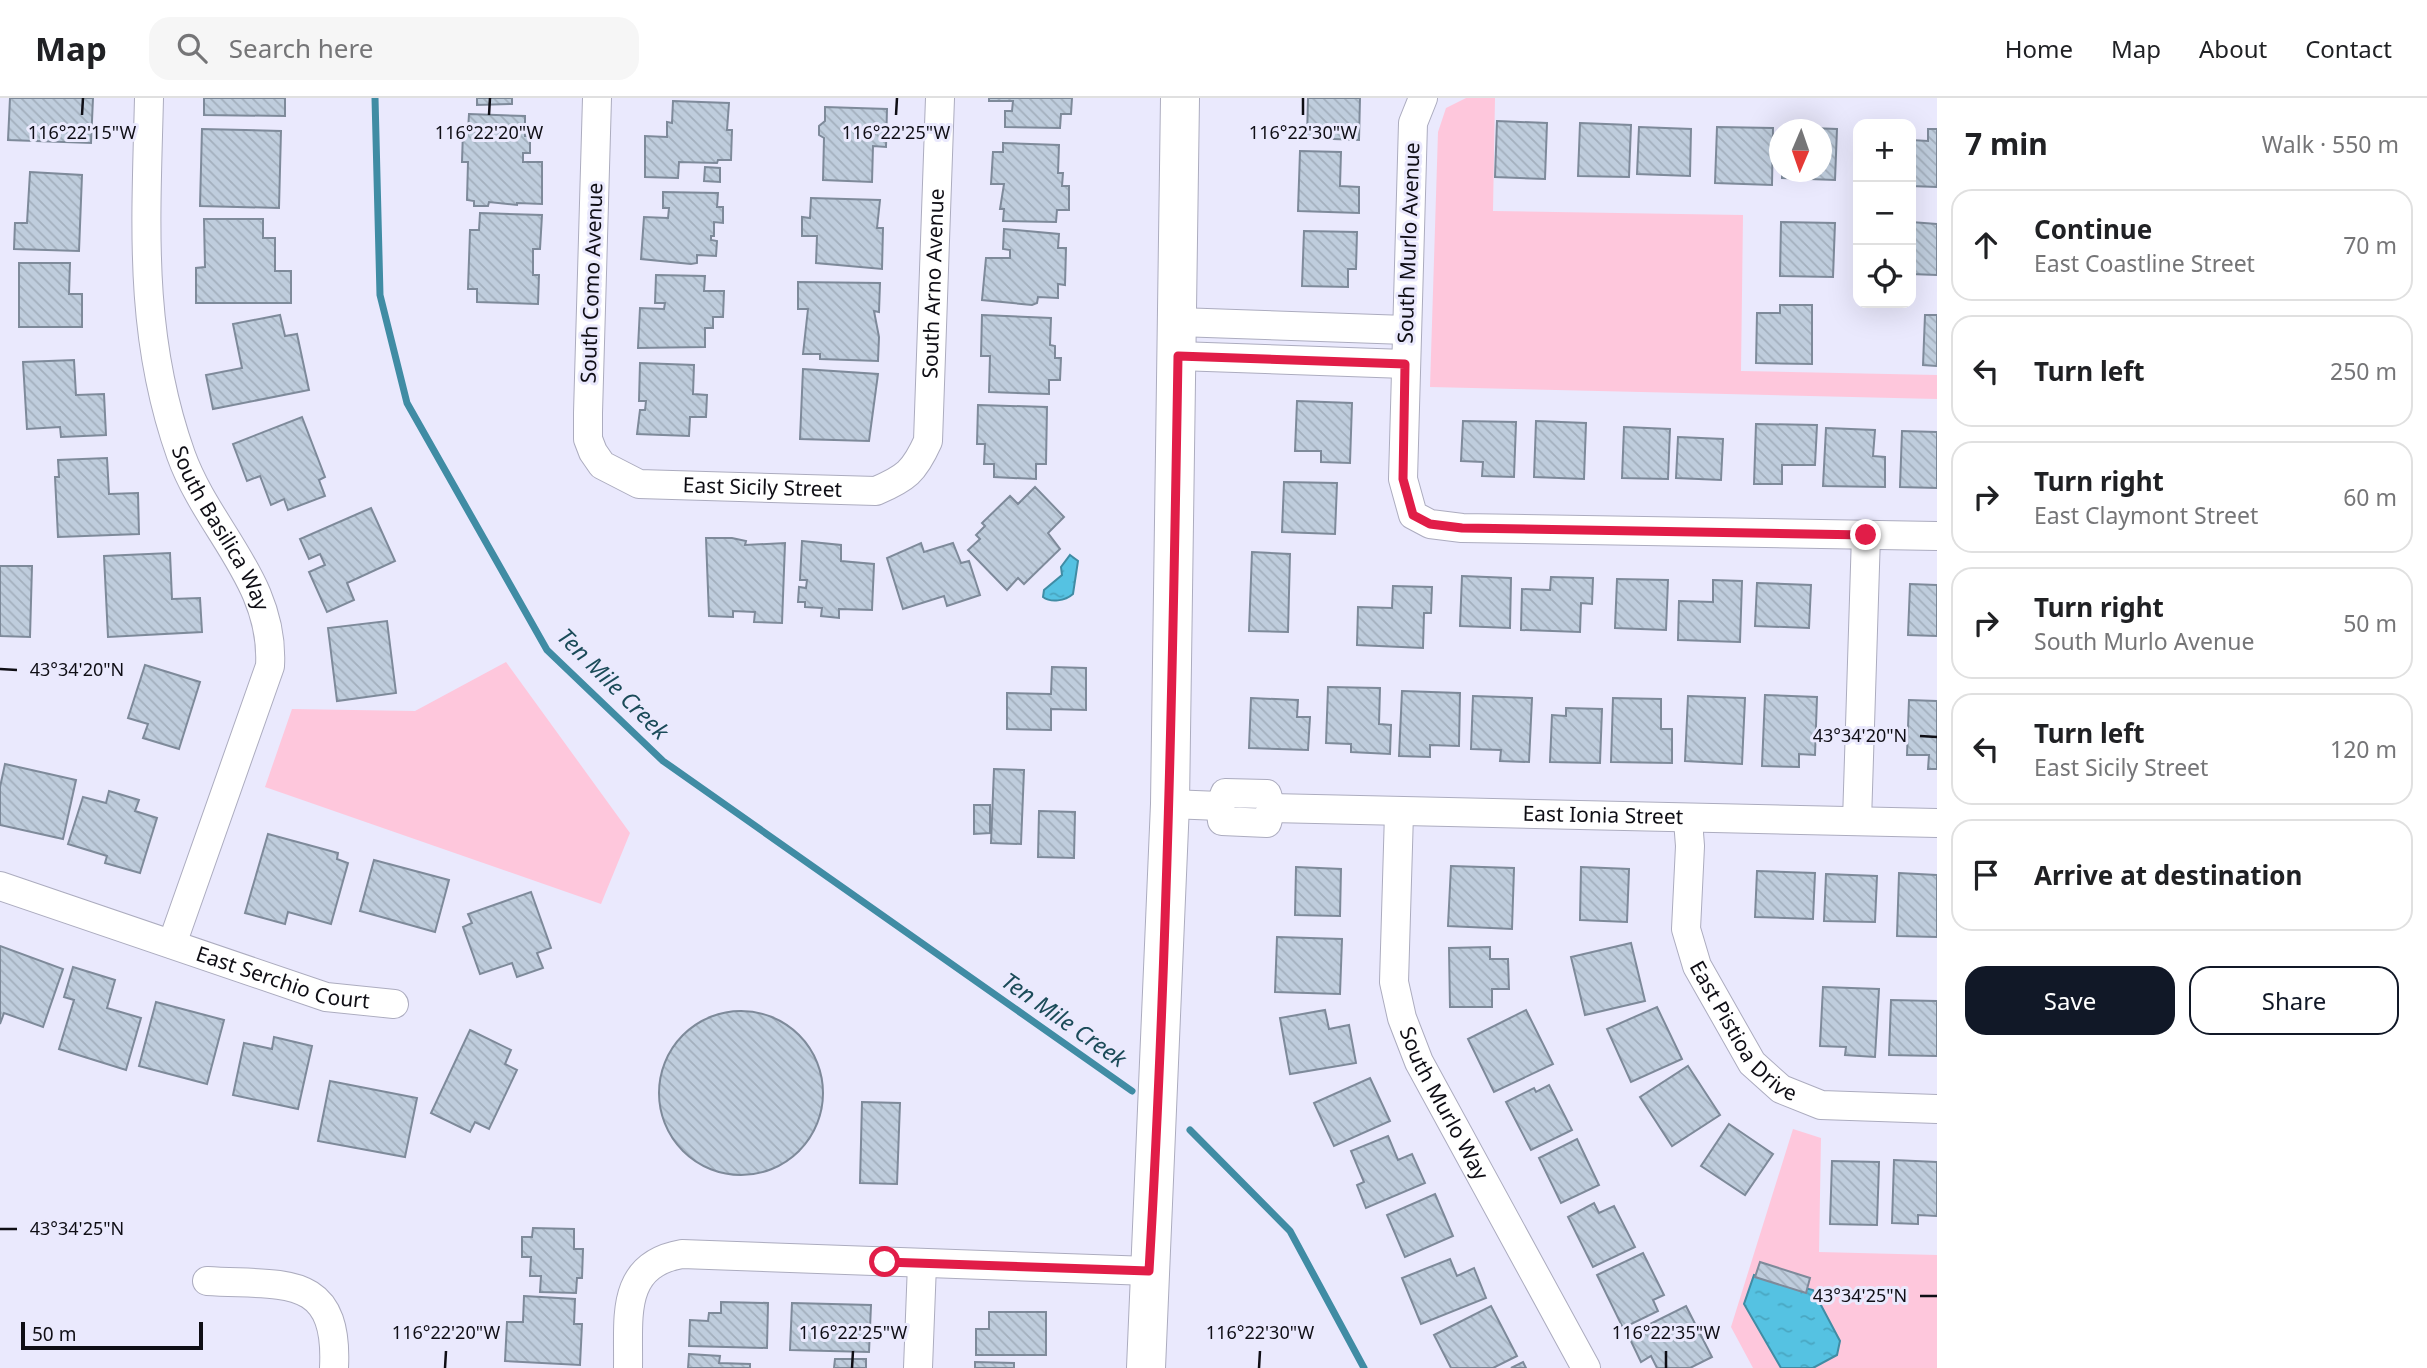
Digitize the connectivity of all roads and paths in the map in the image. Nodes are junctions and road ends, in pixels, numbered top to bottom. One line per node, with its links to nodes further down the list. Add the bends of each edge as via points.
1 (149, 98): 19 (street, South Basilica Way, via 145,262 155,357 182,457 255,585 268,617 272,644 270,666)
2 (597, 98): 9 (street, South Como Avenue, via 588,439)
3 (940, 98): 10 (street, South Arno Avenue, via 928,441)
4 (1180, 98): 7 (main road)
5 (1423, 98): 6 (street, South Murlo Avenue, via 1413,123)
6 (1406, 330): 7 (street); 8 (street, South Murlo Avenue)
7 (1178, 339): 8 (street); 13 (main road)
8 (1405, 364): 11 (street, South Murlo Avenue, via 1403,479 1413,515 1430,524)
9 (602, 465): 10 (street, East Sicily Street, via 639,484 876,491 904,479)
10 (917, 465)
11 (1866, 535): 12 (street); 16 (street)
12 (1937, 537)
13 (1170, 804): 14 (street, East Ionia Street, via 1220,806 1222,821 1267,822 1271,808); 23 (main road)
14 (1399, 813): 15 (street, East Ionia Street); 29 (street, South Murlo Way, via 1394,982 1402,1018 1419,1062)
15 (1688, 820): 16 (street, East Ionia Street); 21 (street, East Pistioa Drive, via 1686,929 1697,966 1752,1063 1781,1090 1821,1105)
16 (1857, 821): 17 (street, East Ionia Street)
17 (1937, 823)
18 (0, 886): 19 (street, East Serchio Court)
19 (172, 944): 20 (street, East Serchio Court, via 326,997)
20 (394, 1004)
21 (1937, 1109)
22 (922, 1264): 23 (street); 26 (street, via 682,1254 662,1257 642,1272 631,1292); 27 (street)
23 (1149, 1271): 28 (main road)
24 (207, 1281): 25 (street, via 293,1286 311,1293 331,1322)
25 (334, 1368)
26 (628, 1368)
27 (918, 1368)
28 (1146, 1368)
29 (1586, 1368)

